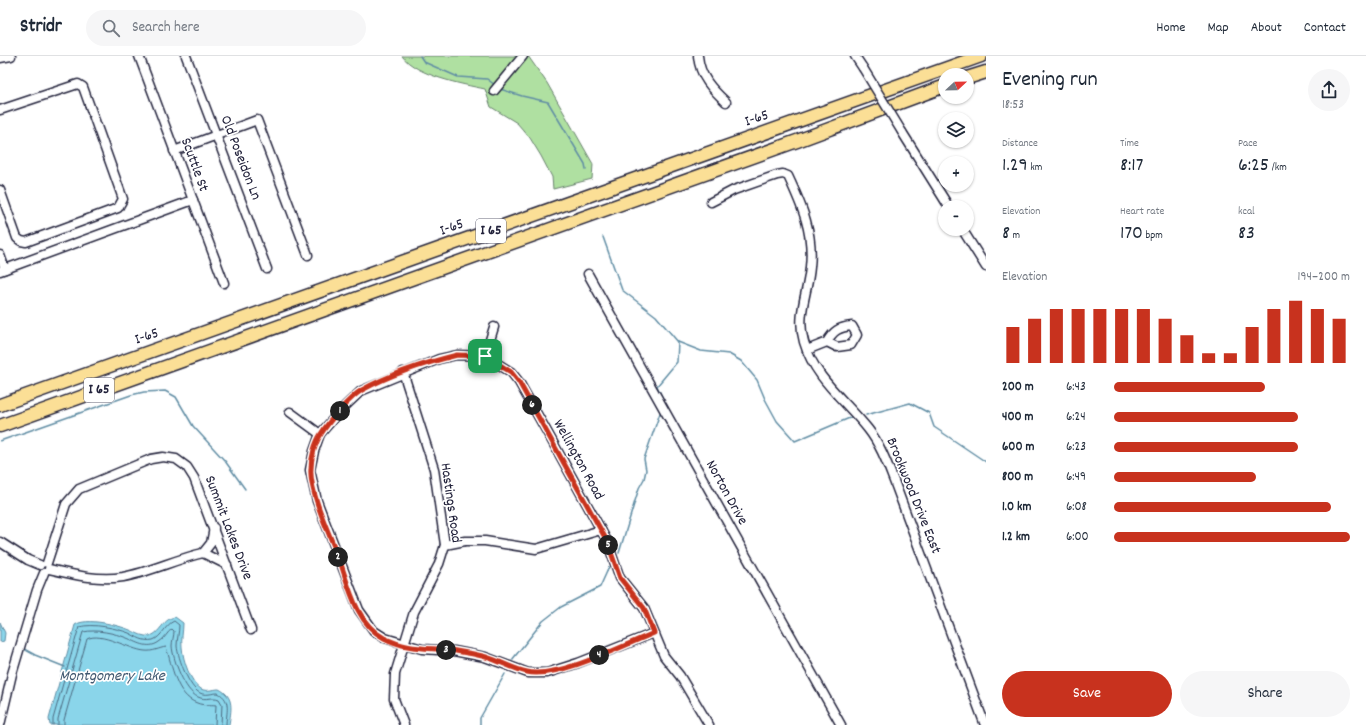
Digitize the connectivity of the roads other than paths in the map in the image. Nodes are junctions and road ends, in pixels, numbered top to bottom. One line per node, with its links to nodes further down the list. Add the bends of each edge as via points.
1 (11, 56): 8 (street)
2 (139, 56): 16 (street, Scuttle St)
3 (186, 56): 15 (street, Old Poseidon Ln)
4 (524, 56): 12 (street)
5 (698, 56): 13 (street, via 707,83)
6 (855, 56): 19 (street, bridge)
7 (982, 56): 34 (highway, I-65 / I 65)
8 (0, 58)
9 (986, 72): 10 (highway)
10 (974, 76)
11 (938, 89): 36 (highway, I 65)
12 (494, 91)
13 (726, 102)
14 (0, 110): 17 (street, via 78,84 83,87 123,199 118,208 26,242 17,238)
15 (217, 135): 16 (street); 23 (street, via 257,120); 25 (street, Old Poseidon Ln)
16 (174, 151): 18 (street, Scuttle St)
17 (0, 192)
18 (193, 200): 26 (street); 28 (street, Scuttle St)
19 (945, 200)
20 (711, 202): 31 (street, Brookwood Drive East, via 734,190 777,175 788,176 805,213 810,233 810,268 800,319)
21 (966, 236): 24 (street)
22 (0, 255): 26 (street)
23 (308, 255)
24 (986, 267)
25 (267, 269)
26 (3, 270)
27 (588, 274): 51 (street, Norton Drive)
28 (224, 283)
29 (494, 327): 32 (street)
30 (827, 342): 31 (street)
31 (807, 350): 52 (street, Brookwood Drive East, via 814,367 869,430 881,450)
32 (485, 356): 33 (street, Wellington Road, via 457,355); 39 (street, Wellington Road, via 511,372 519,382)
33 (403, 372): 37 (street, Wellington Road, via 361,391); 41 (street, Hastings Road, via 434,469)
34 (0, 404)
35 (290, 412): 37 (street)
36 (0, 426)
37 (320, 434): 47 (street, Wellington Road, via 310,470 317,502 351,592 359,610 374,631)
38 (214, 528): 42 (street, via 211,543); 43 (street, Summit Lakes Drive); 44 (street, Summit Lakes Drive, via 187,467 176,459 150,459 79,489 69,498)
39 (601, 530): 41 (street, via 536,549 485,541); 46 (street, Wellington Road, via 620,578 644,608)
40 (0, 542): 44 (street, via 28,560)
41 (445, 545): 47 (street, Hastings Road, via 439,564 414,612)
42 (203, 552): 43 (street); 44 (street, via 122,577 64,574)
43 (227, 565): 45 (street, Summit Lakes Drive)
44 (45, 567): 48 (street, Summit Lakes Drive, via 12,674)
45 (251, 630)
46 (654, 633): 47 (street, Wellington Road, via 547,673 528,672 486,657 454,651 422,650); 50 (street, Wellington Road, via 664,656 680,676)
47 (403, 645): 49 (street, Hastings Road, via 393,686 396,706)
48 (0, 725)
49 (404, 725)
50 (709, 725)
51 (841, 725)
52 (985, 725)

